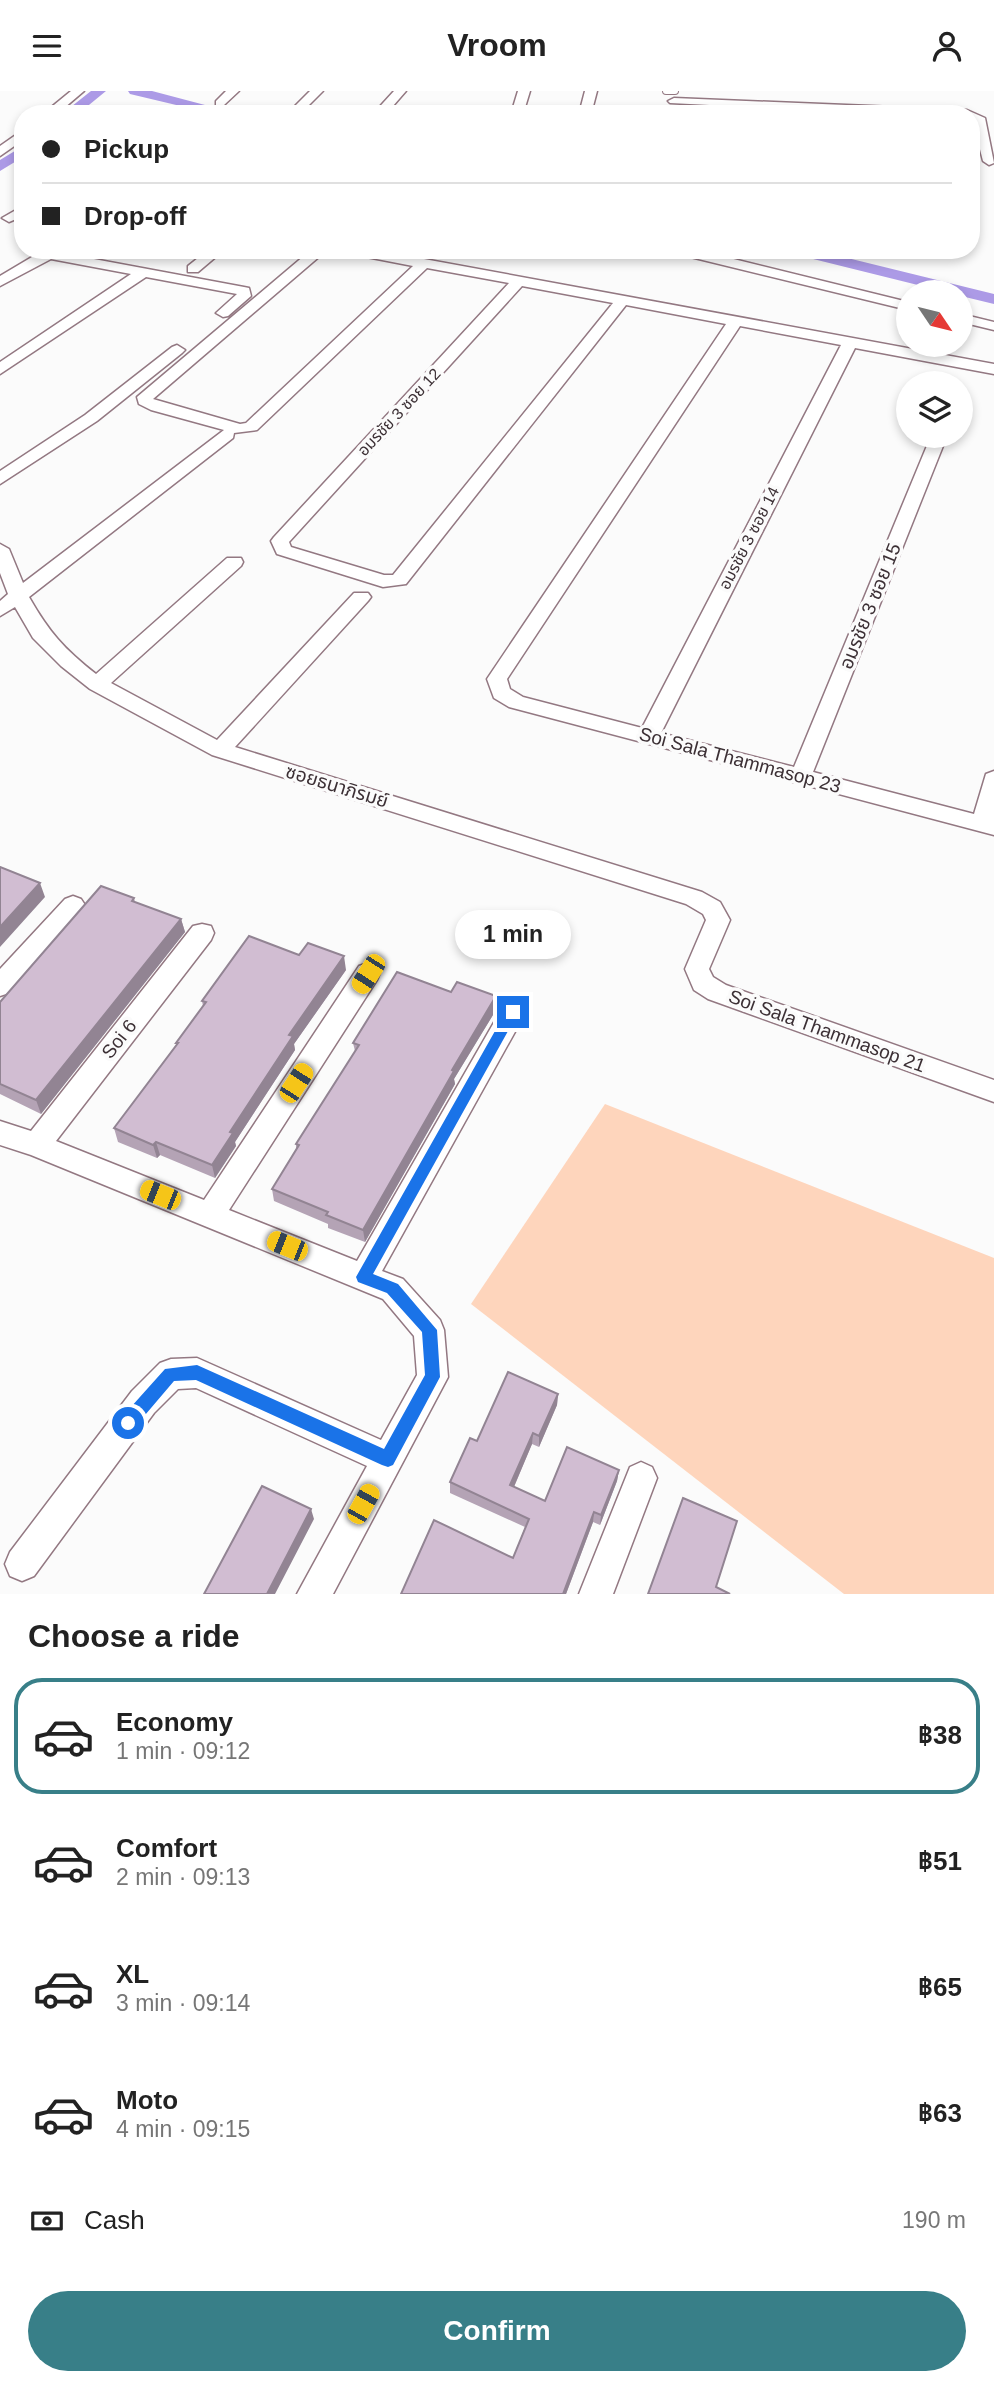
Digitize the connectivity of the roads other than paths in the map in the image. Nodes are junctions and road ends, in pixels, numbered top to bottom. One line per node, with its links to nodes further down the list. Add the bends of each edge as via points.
1 (78, 91): 7 (street)
2 (233, 91): 6 (street)
3 (317, 91): 8 (street)
4 (400, 91): 9 (street)
5 (672, 98): 10 (street)
6 (220, 103)
7 (60, 105)
8 (302, 105)
9 (387, 105)
10 (722, 105)
11 (980, 122): 14 (street)
12 (14, 141): 13 (street)
13 (0, 152)
14 (989, 161)
15 (14, 215): 16 (street)
16 (9, 218)
17 (39, 259): 26 (street)
18 (74, 259): 25 (street)
19 (205, 259): 24 (street)
20 (309, 259): 23 (street, via 145,401 240,429 251,427)
21 (397, 259): 23 (street)
22 (716, 259): 29 (street)
23 (423, 264): 27 (street)
24 (192, 269)
25 (145, 271): 35 (street); 40 (street, via 245,293 91,418)
26 (0, 282)
27 (518, 282): 28 (street); 28 (street, อมรชัย 3 ซอย 12, via 280,541 283,549 383,581 399,580)
28 (622, 301): 31 (street)
29 (896, 303)
30 (973, 321): 32 (street)
31 (735, 322): 33 (street); 46 (street)
32 (994, 326)
33 (850, 342): 34 (street); 48 (street, อมรชัย 3 ซอย 14)
34 (968, 364): 36 (street); 37 (street)
35 (0, 369)
36 (994, 369)
37 (965, 371)
38 (227, 434): 43 (street)
39 (934, 448): 50 (street, อมรชัย 3 ซอย 15)
40 (0, 479)
41 (0, 549): 43 (street, ซอยธนาภิรมย์)
42 (234, 562): 47 (street)
43 (18, 595): 45 (street); 47 (street, ซอยธนาภิรมย์, via 40,634)
44 (361, 597): 49 (street)
45 (0, 610)
46 (498, 679): 48 (street, Soi Sala Thammasop 23, via 501,693 516,702)
47 (97, 684): 49 (street, ซอยธนาภิรมย์)
48 (649, 735): 50 (street, Soi Sala Thammasop 23)
49 (220, 750): 55 (street, ซอยธนาภิรมย์, via 694,898 712,908 718,920)
50 (801, 776): 52 (street, Soi Sala Thammasop 23)
51 (994, 779): 52 (street)
52 (988, 825)
53 (73, 905): 57 (street)
54 (202, 933): 61 (street, Soi 6)
55 (708, 943): 59 (street, Soi Sala Thammasop 21, via 697,969 703,983 716,992)
56 (368, 974): 62 (street)
57 (0, 986)
58 (513, 1012): 63 (street)
59 (994, 1091)
60 (0, 1133): 61 (street)
61 (37, 1145): 62 (street)
62 (210, 1215): 63 (street)
63 (363, 1277): 64 (street, via 393,1289 429,1330 433,1377)
64 (388, 1459): 66 (street, via 197,1373 171,1374 143,1402); 67 (street)
65 (641, 1478): 68 (street)
66 (22, 1564)
67 (314, 1594)
68 (596, 1594)

